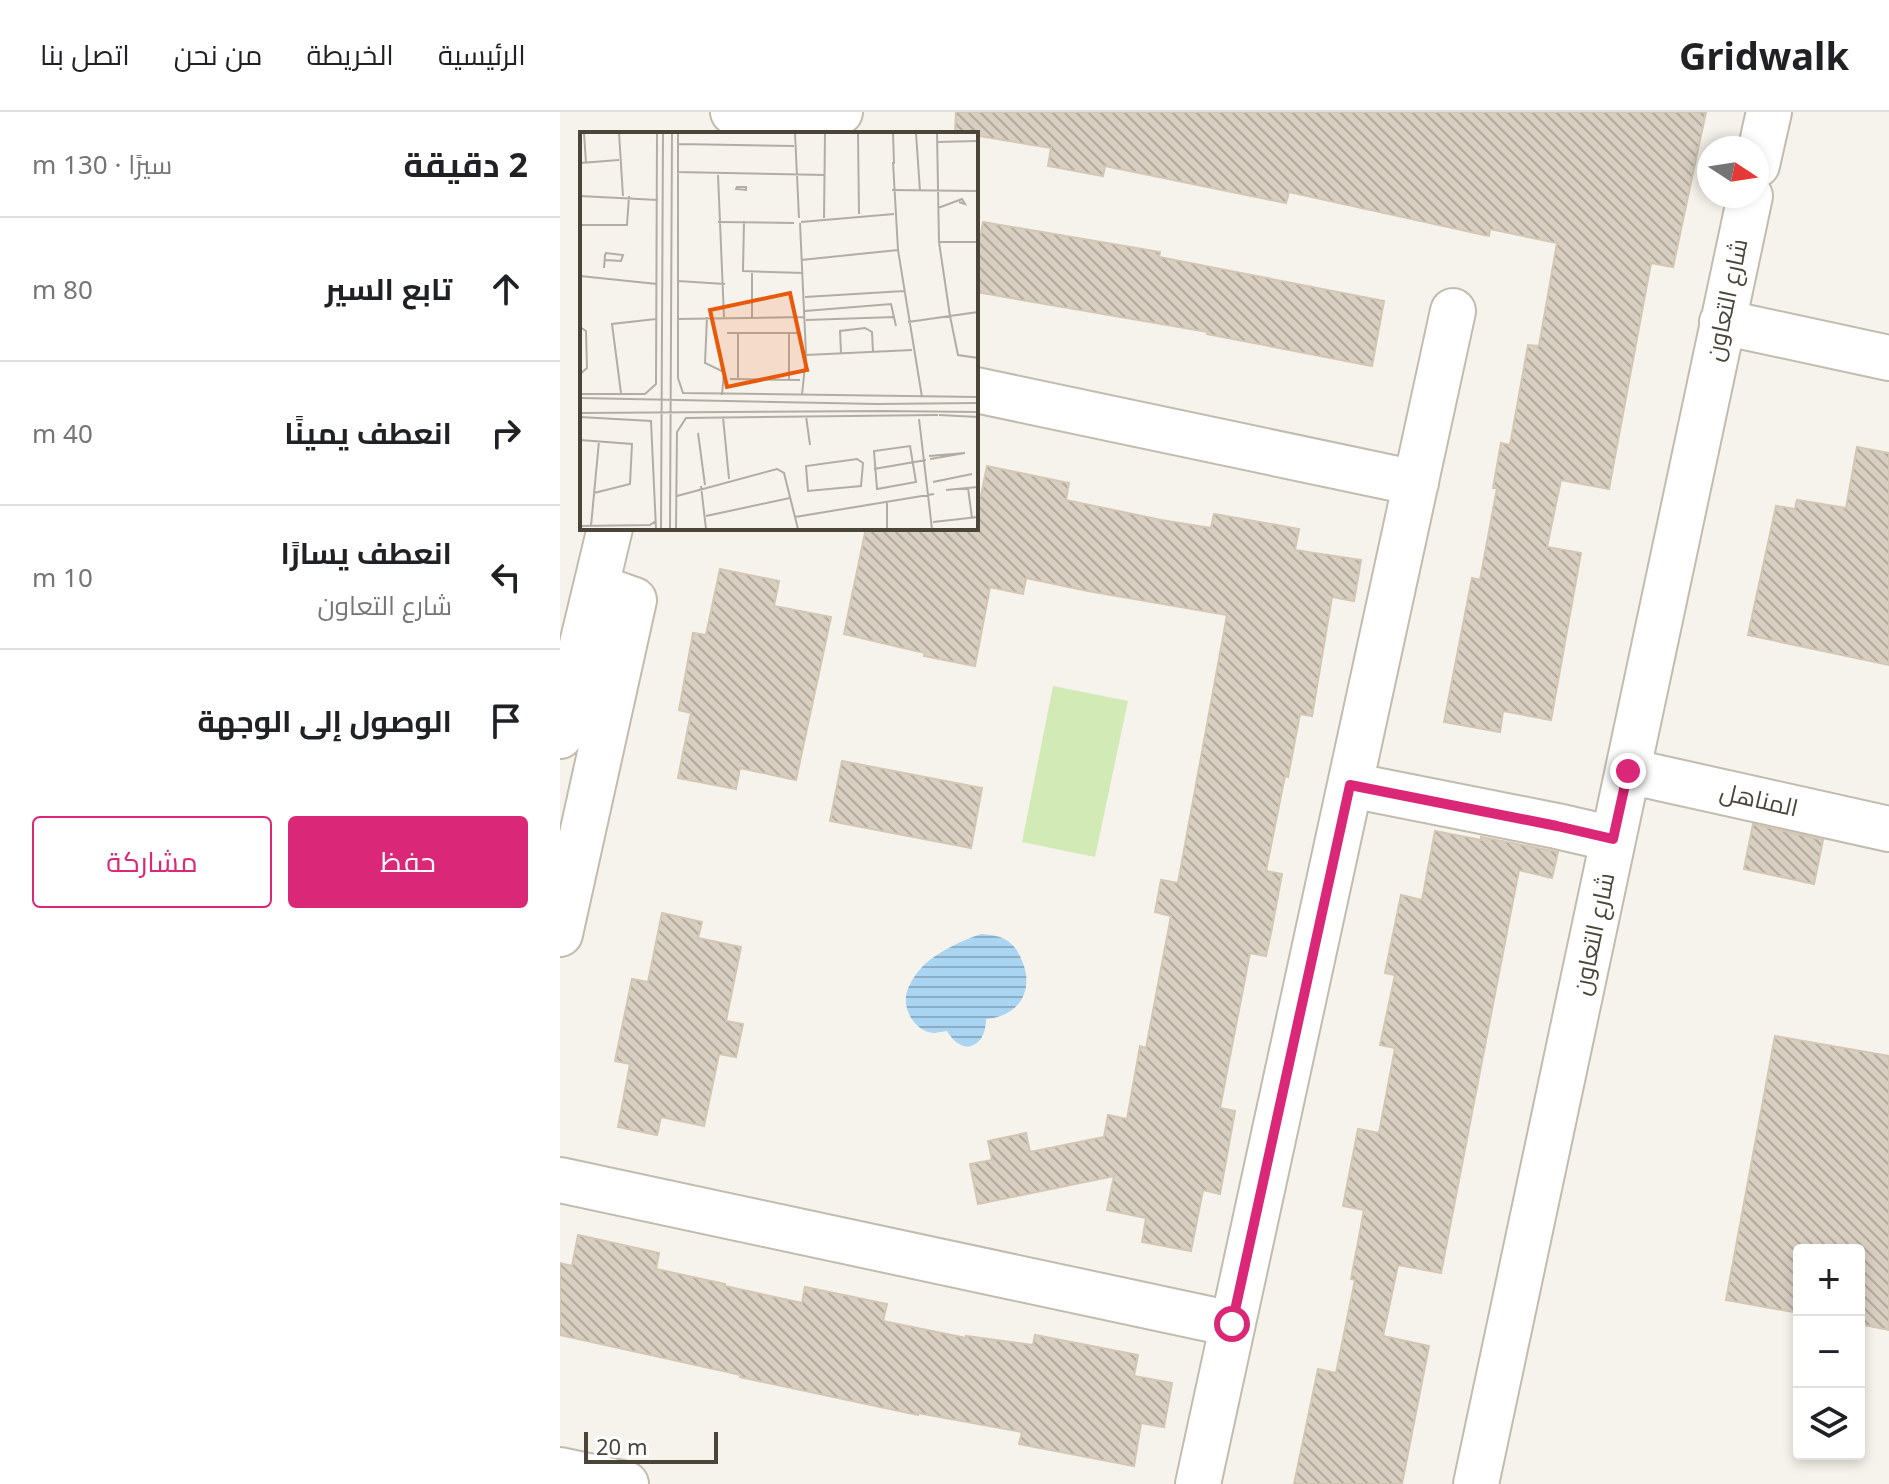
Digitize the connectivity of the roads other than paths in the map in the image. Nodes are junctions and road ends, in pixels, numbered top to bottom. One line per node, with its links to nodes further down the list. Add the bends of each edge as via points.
1 (733, 112): 2 (street, via 796,125)
2 (840, 112)
3 (1769, 112): 4 (street)
4 (1764, 136)
5 (1747, 208): 7 (street, شارع التعاون)
6 (1453, 311): 10 (street)
7 (1722, 322): 8 (street); 14 (street, شارع التعاون)
8 (1889, 358)
9 (978, 390): 10 (street)
10 (1416, 483): 15 (street)
11 (610, 530): 12 (street)
12 (597, 587): 13 (street); 18 (street, via 634,600)
13 (560, 736)
14 (1628, 771): 16 (street, المناهل); 17 (street, شارع التعاون)
15 (1350, 785): 17 (street); 20 (street)
16 (1889, 829)
17 (1613, 839): 24 (street, شارع التعاون)
18 (560, 934)
19 (560, 1180): 20 (street)
20 (1232, 1324): 23 (street)
21 (560, 1470): 22 (street)
22 (626, 1484)
23 (1198, 1484)
24 (1476, 1484)

